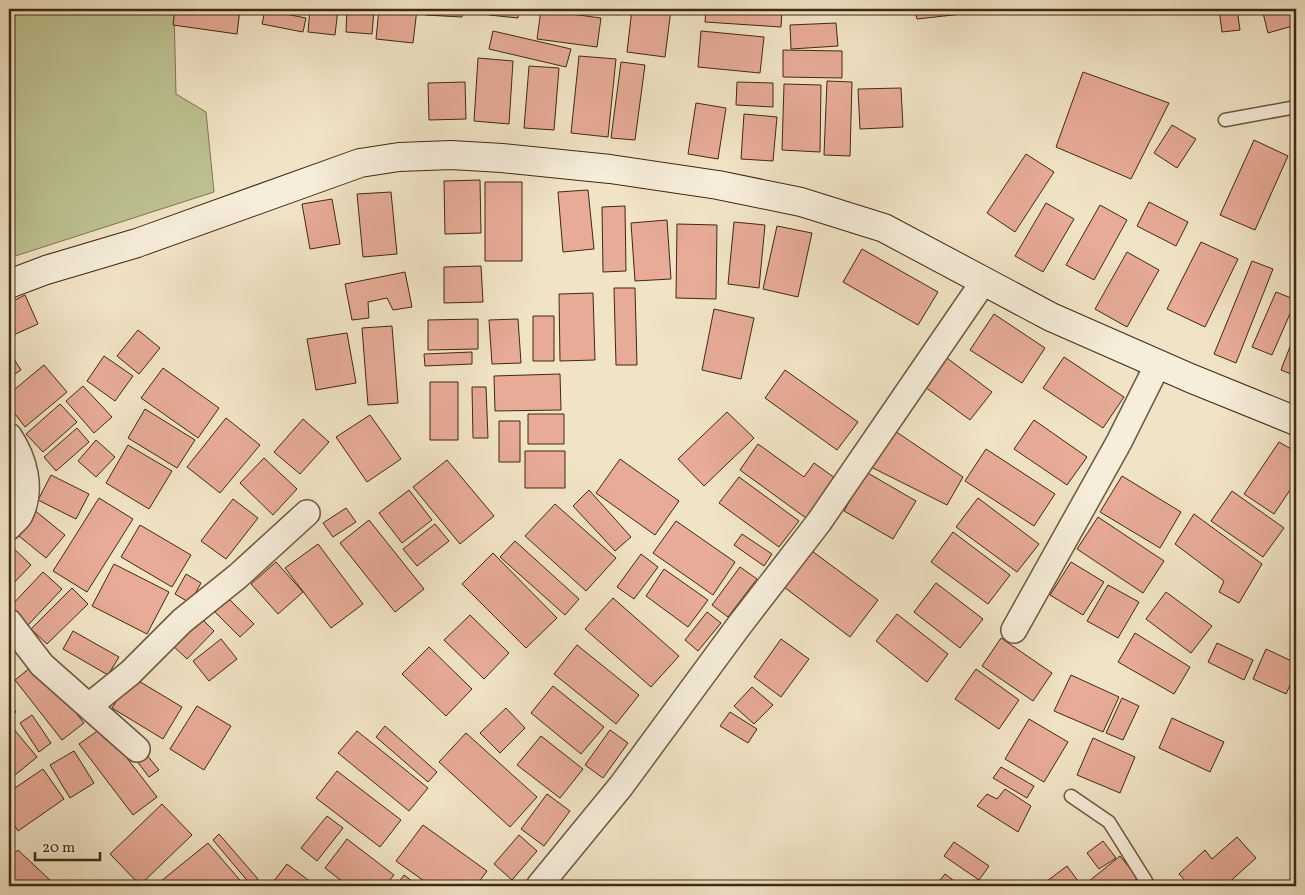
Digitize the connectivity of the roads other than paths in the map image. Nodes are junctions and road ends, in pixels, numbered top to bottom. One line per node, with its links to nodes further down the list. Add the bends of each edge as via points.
1 (1296, 107): 2 (lane)
2 (1225, 120)
3 (984, 281): 4 (street, via 884,228 802,202 610,169 451,155 360,163 137,243); 5 (street, via 1051,317); 15 (street, via 819,522 621,786)
4 (9, 284)
5 (1158, 364): 6 (street); 11 (street, via 1119,442)
6 (1296, 421)
7 (9, 436): 9 (street, via 26,473 25,499 19,517)
8 (307, 513): 12 (street, via 238,576 182,620 130,673)
9 (9, 527)
10 (9, 622): 12 (street, via 42,665)
11 (1014, 630)
12 (89, 706): 13 (street)
13 (136, 749)
14 (1071, 796): 16 (lane, via 1109,822 1146,881)
15 (539, 886)
16 (1142, 886)

